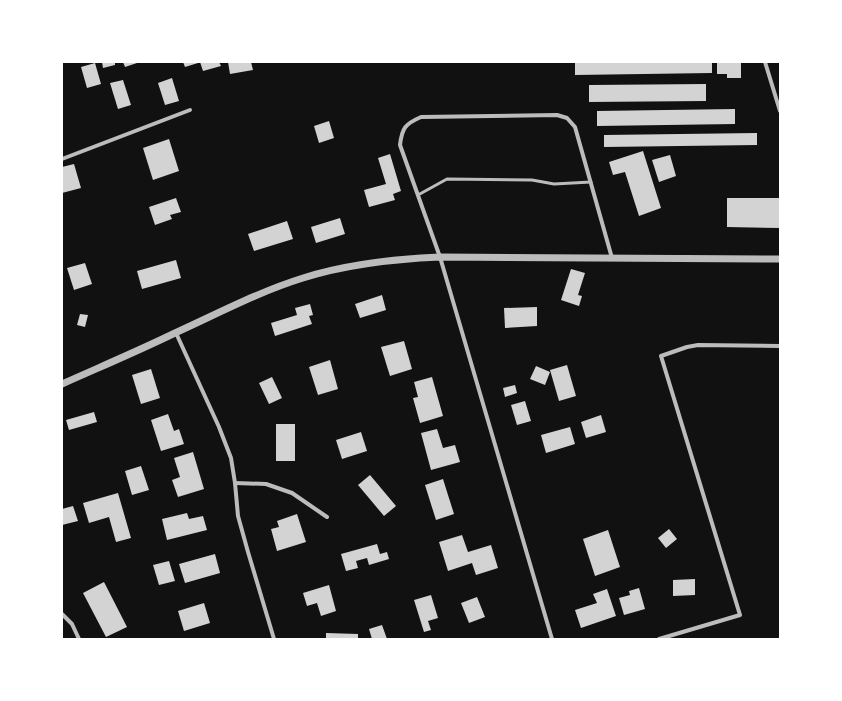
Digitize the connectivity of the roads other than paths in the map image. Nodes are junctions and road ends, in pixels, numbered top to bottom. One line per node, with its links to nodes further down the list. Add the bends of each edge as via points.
1 (765, 62): 3 (street)
2 (190, 110): 4 (street)
3 (780, 112)
4 (62, 159)
5 (590, 182): 6 (lane, via 554,184 532,180 447,179); 6 (street, via 575,127 567,118 557,115 421,117 408,122 401,132 400,145); 8 (street)
6 (418, 195): 7 (street)
7 (440, 257): 8 (street); 10 (street, via 348,266 303,278 250,297); 18 (street)
8 (612, 258): 9 (street)
9 (780, 259)
10 (176, 333): 12 (street); 13 (street, via 219,427 231,458)
11 (780, 346): 19 (street, via 698,345 661,356 740,615)
12 (62, 384)
13 (235, 483): 14 (street, via 266,484 292,493); 17 (street, via 238,516)
14 (327, 517)
15 (62, 614): 16 (street, via 72,624)
16 (79, 639)
17 (274, 639)
18 (552, 639)
19 (659, 639)

